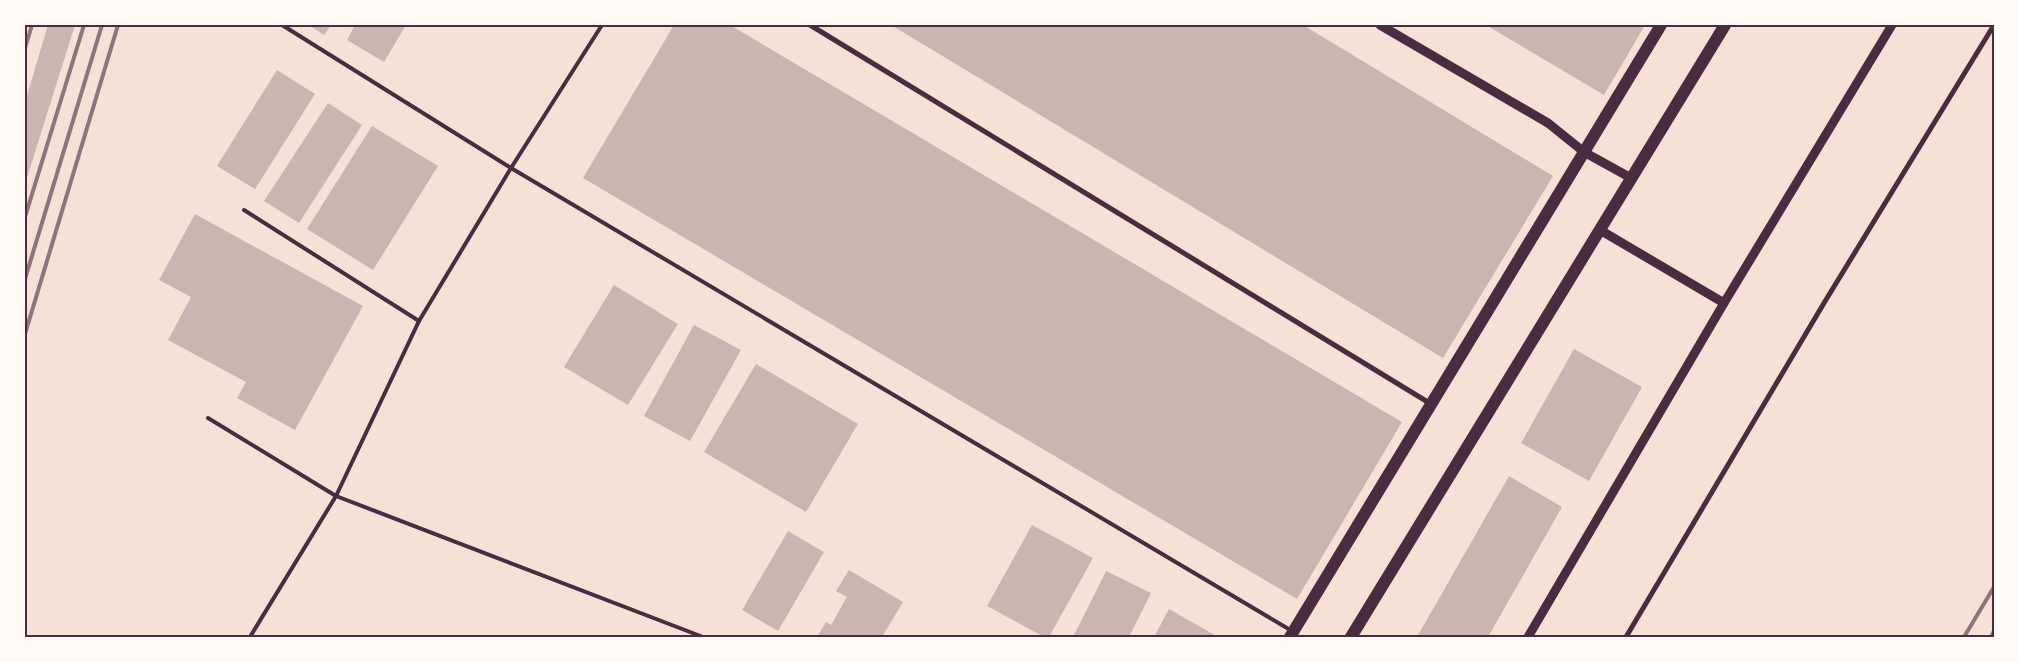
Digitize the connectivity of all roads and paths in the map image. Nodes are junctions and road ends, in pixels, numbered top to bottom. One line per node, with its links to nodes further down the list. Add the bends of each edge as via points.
1 (282, 25): 10 (lane)
2 (602, 25): 10 (lane)
3 (810, 25): 16 (street)
4 (1380, 25): 9 (street, via 1548,123)
5 (1661, 25): 9 (main road)
6 (1725, 25): 11 (main road)
7 (1892, 25): 14 (street)
8 (1994, 25): 24 (street)
9 (1584, 152): 11 (street); 16 (main road)
10 (511, 168): 15 (lane); 19 (lane)
11 (1631, 178): 13 (main road)
12 (244, 210): 15 (lane)
13 (1600, 230): 14 (street); 22 (main road)
14 (1724, 303): 23 (street)
15 (419, 321): 18 (lane)
16 (1431, 404): 19 (main road)
17 (208, 418): 18 (lane)
18 (336, 496): 20 (lane); 21 (lane)
19 (1291, 634)
20 (250, 637)
21 (703, 637)
22 (1351, 637)
23 (1528, 637)
24 (1626, 637)

